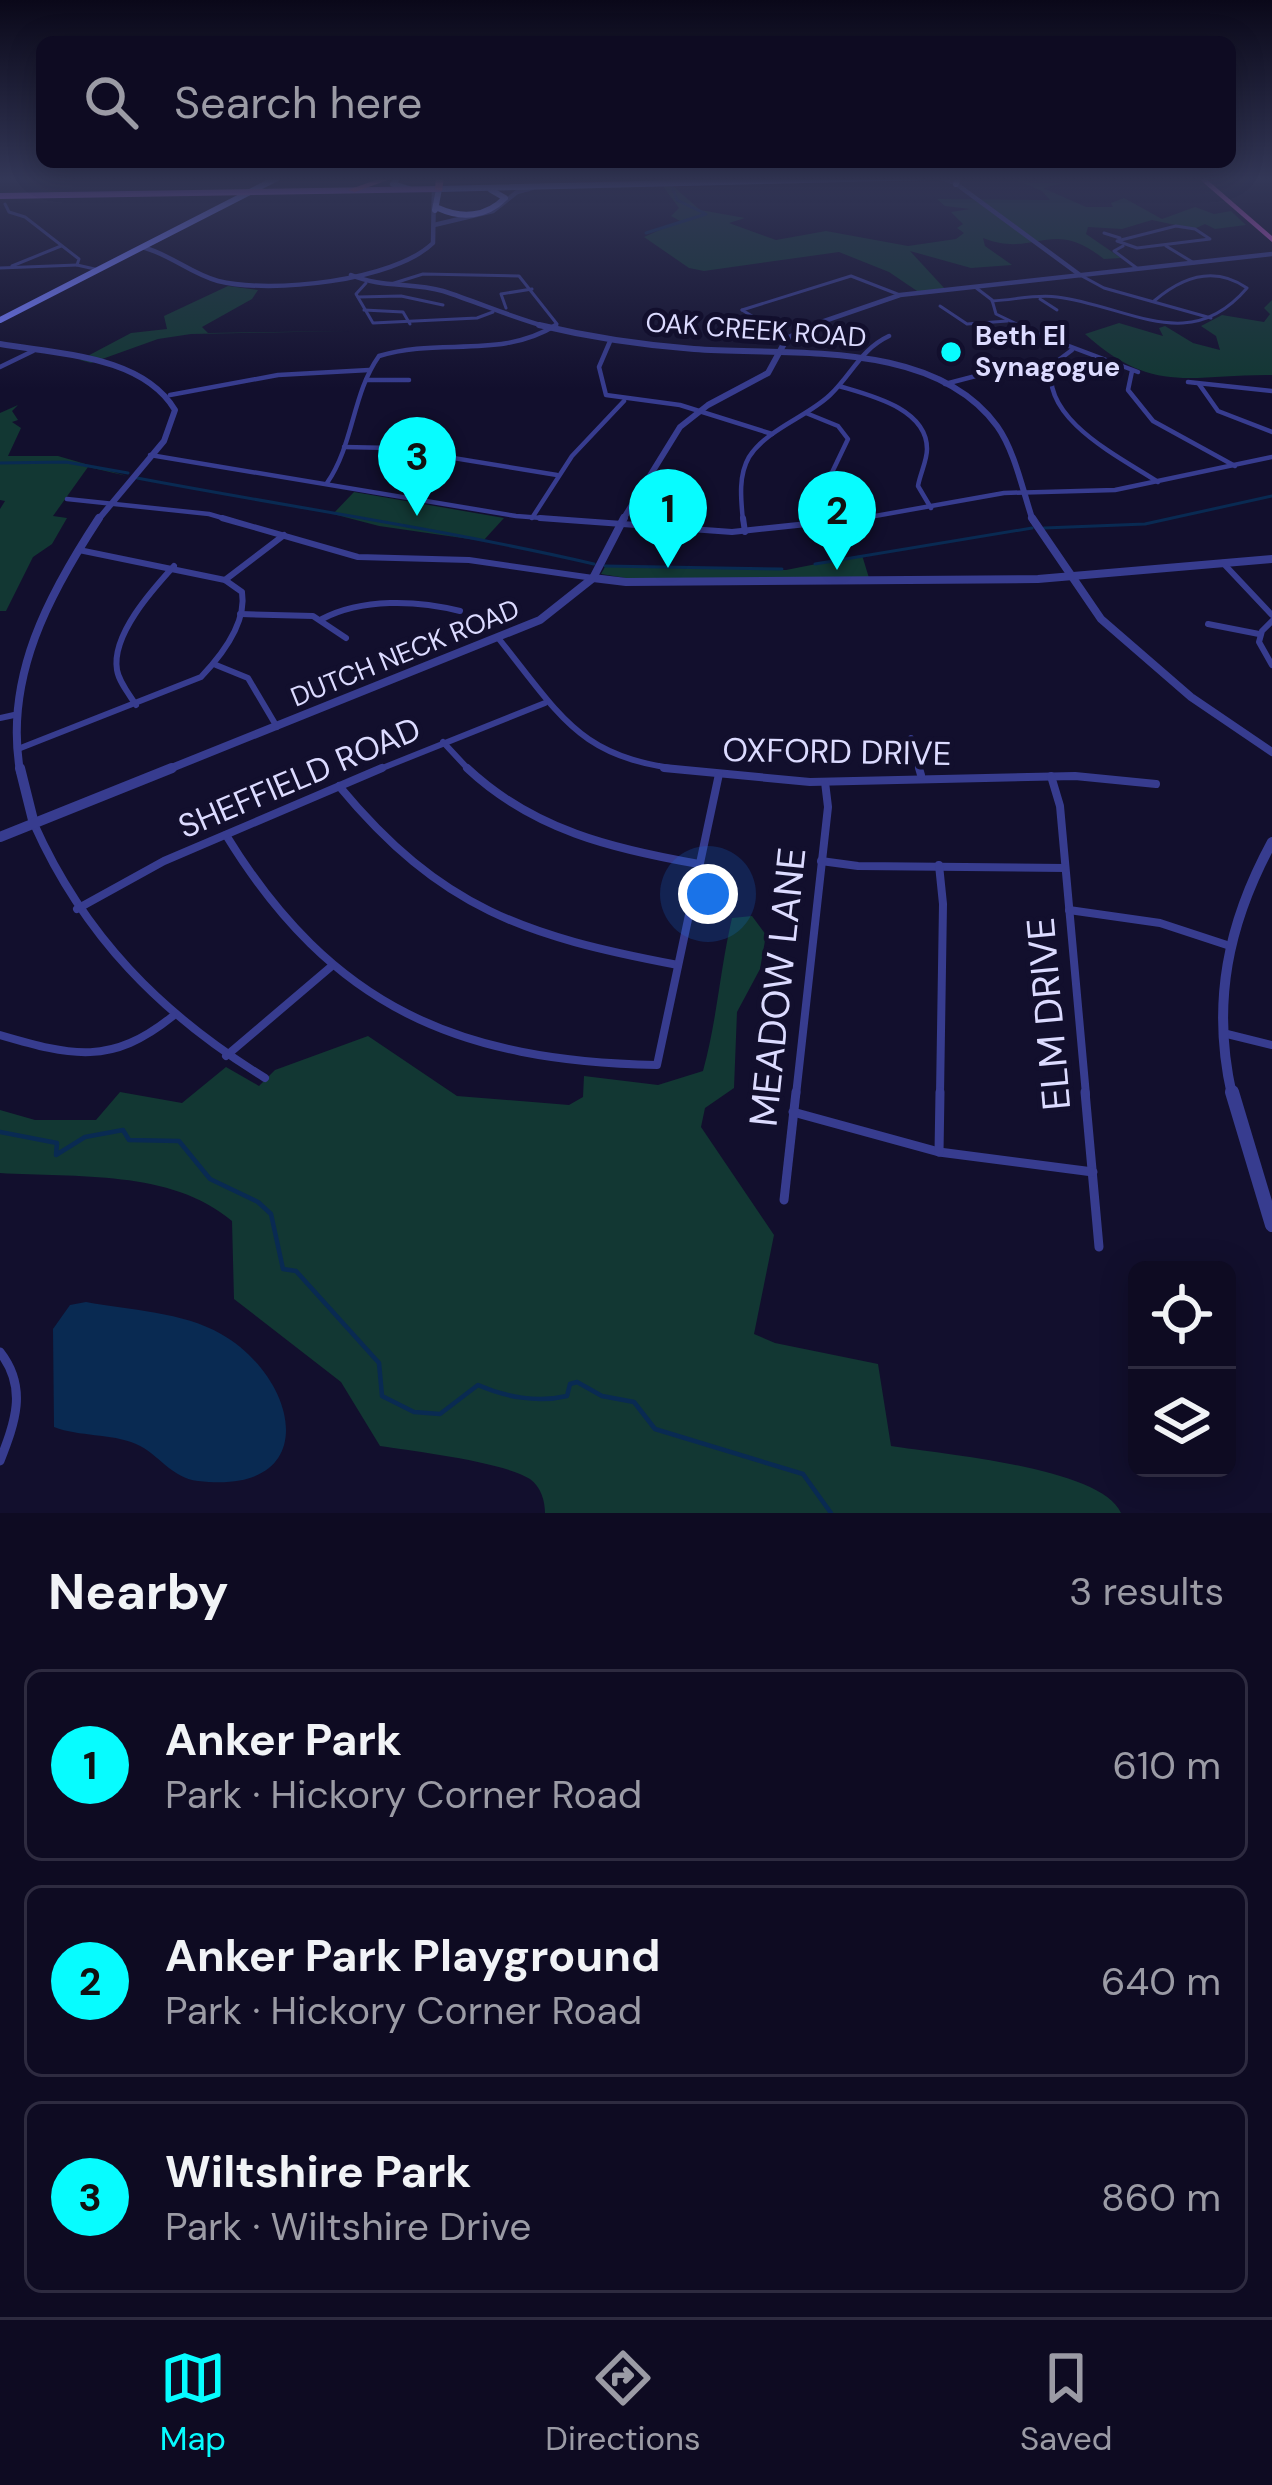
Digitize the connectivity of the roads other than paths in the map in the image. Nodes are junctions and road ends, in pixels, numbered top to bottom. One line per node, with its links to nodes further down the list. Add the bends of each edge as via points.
1 (56, 248): 14 (street)
2 (65, 248): 12 (street, via 80,259)
3 (142, 248): 8 (street); 10 (main road)
4 (428, 248): 17 (street)
5 (1044, 248): 18 (street)
6 (1121, 248): 16 (street, via 1115,252)
7 (1169, 248): 11 (street)
8 (153, 249): 10 (street); 17 (street, via 238,285)
9 (1272, 254): 11 (street)
10 (122, 257): 15 (main road)
11 (1194, 263): 16 (street)
12 (76, 266): 14 (street); 15 (street)
13 (0, 268): 14 (street)
14 (10, 268)
15 (99, 269): 35 (main road)
16 (1138, 269): 18 (street)
17 (350, 275): 19 (street, OAK CREEK ROAD)
18 (1080, 275): 21 (street); 27 (street)
19 (366, 283): 20 (street, OAK CREEK ROAD); 24 (street)
20 (391, 284): 22 (street, via 418,274 513,275); 33 (street, OAK CREEK ROAD, via 440,290)
21 (975, 287): 23 (street); 26 (street)
22 (532, 289): 30 (street, via 501,294); 39 (street)
23 (900, 296): 42 (street); 42 (street, via 851,276 742,310)
24 (358, 297): 28 (street); 31 (street)
25 (1037, 297): 26 (street); 32 (street); 34 (street, via 1172,326)
26 (992, 301): 36 (street)
27 (1154, 301): 34 (street); 34 (street, via 1198,275 1246,286)
28 (443, 305)
29 (940, 306): 36 (street, via 967,324)
30 (506, 308)
31 (364, 310): 37 (street, via 403,312); 37 (street, via 373,323)
32 (1057, 310)
33 (493, 312): 37 (street); 39 (street, OAK CREEK ROAD)
34 (1211, 318)
35 (0, 320)
36 (1007, 321): 38 (street)
37 (410, 323)
38 (1021, 326)
39 (553, 328): 43 (street, OAK CREEK ROAD); 50 (street, via 512,348 396,350)
40 (1029, 332): 45 (street)
41 (889, 336): 48 (street)
42 (788, 338): 47 (street, DUTCH NECK ROAD)
43 (611, 339): 47 (street, OAK CREEK ROAD); 60 (street, via 600,357 599,388)
44 (0, 344): 46 (street)
45 (1072, 350): 51 (street); 68 (street, via 1135,371 1128,390 1140,410)
46 (33, 351): 49 (street); 59 (street, via 129,371)
47 (779, 354): 48 (street, OAK CREEK ROAD); 61 (street, DUTCH NECK ROAD, via 758,381)
48 (857, 355): 55 (street, OAK CREEK ROAD); 57 (street)
49 (1, 366)
50 (369, 370): 52 (street); 59 (street, via 261,377)
51 (1047, 374): 55 (street, via 987,372); 70 (street, via 1066,415)
52 (366, 380): 53 (street); 65 (street)
53 (409, 380)
54 (1188, 382): 56 (street)
55 (944, 384): 72 (street, OAK CREEK ROAD, via 1000,429)
56 (1199, 384): 58 (street); 63 (street, via 1215,409)
57 (839, 386): 62 (street); 75 (street, via 883,401 920,429 926,452 917,482)
58 (1272, 391)
59 (170, 395): 66 (street, via 173,424)
60 (624, 401): 61 (street); 69 (street)
61 (699, 411): 64 (street); 78 (street, DUTCH NECK ROAD, via 677,431)
62 (806, 413): 64 (street); 77 (street, via 838,426 848,440 824,487)
63 (1272, 432)
64 (772, 434): 79 (street, via 739,477)
65 (344, 447): 69 (street); 71 (street)
66 (151, 455): 71 (street); 74 (street)
67 (1272, 457): 68 (street)
68 (1235, 466): 70 (street)
69 (557, 475): 76 (street)
70 (1158, 482): 72 (street, via 1084,494)
71 (326, 484): 76 (street)
72 (1021, 493): 75 (street); 85 (street, OAK CREEK ROAD)
73 (67, 499): 74 (street)
74 (109, 504): 80 (street, via 176,508); 81 (street)
75 (932, 508): 77 (street)
76 (532, 518): 78 (street)
77 (835, 523): 79 (street)
78 (619, 526): 79 (street); 86 (street, DUTCH NECK ROAD)
79 (745, 532)
80 (284, 535): 86 (street, via 368,558 456,559); 87 (street)
81 (80, 550): 84 (street); 102 (street, via 32,636)
82 (1272, 559): 83 (street)
83 (1222, 563): 85 (street); 92 (street)
84 (174, 566): 87 (street); 101 (street, via 117,655)
85 (1069, 577): 88 (street); 108 (street, OAK CREEK ROAD, via 1124,642)
86 (593, 578): 88 (street); 89 (street, DUTCH NECK ROAD)
87 (226, 580): 91 (street, via 242,592)
88 (618, 582): 89 (street)
89 (584, 588): 97 (street, DUTCH NECK ROAD)
90 (460, 611): 93 (street, via 352,606)
91 (240, 614): 93 (street); 98 (street)
92 (1272, 618): 95 (street)
93 (322, 619): 96 (street)
94 (1208, 624): 95 (street)
95 (1259, 634): 99 (street)
96 (346, 638)
97 (499, 640): 100 (street, OXFORD DRIVE); 104 (street, DUTCH NECK ROAD)
98 (216, 665): 101 (street); 104 (street, via 248,678)
99 (1272, 665)
100 (545, 703): 106 (street, SHEFFIELD ROAD); 109 (street, OXFORD DRIVE, via 571,730 616,756)
101 (136, 705): 107 (street)
102 (14, 715): 103 (street); 107 (street)
103 (0, 718)
104 (277, 727): 115 (street, DUTCH NECK ROAD)
105 (911, 738): 111 (street)
106 (443, 742): 114 (street, SHEFFIELD ROAD); 120 (street, via 488,789 547,826 604,847)
107 (15, 750): 115 (street)
108 (1272, 752)
109 (718, 774): 112 (street, OXFORD DRIVE); 120 (street)
110 (1052, 776): 111 (street, OXFORD DRIVE); 113 (street, OXFORD DRIVE); 122 (street, ELM DRIVE)
111 (922, 777): 112 (street, OXFORD DRIVE)
112 (826, 782): 119 (street, MEADOW LANE)
113 (1156, 784)
114 (339, 786): 116 (street, SHEFFIELD ROAD); 127 (street, via 396,854 467,904 565,943)
115 (34, 824): 117 (street, DUTCH NECK ROAD); 123 (street)
116 (226, 836): 123 (street, SHEFFIELD ROAD); 126 (street, via 278,914)
117 (0, 837)
118 (1271, 845): 125 (street)
119 (821, 861): 121 (street); 134 (street, MEADOW LANE)
120 (699, 864): 127 (street)
121 (939, 865): 122 (street); 135 (street)
122 (1065, 868): 124 (street, ELM DRIVE)
123 (77, 909): 128 (street)
124 (1069, 910): 125 (street, via 1160,923); 136 (street, ELM DRIVE)
125 (1227, 945): 129 (street)
126 (334, 965): 127 (street, via 402,1009 484,1046 544,1060 657,1065); 132 (street)
127 (678, 965)
128 (174, 1016): 130 (street, via 104,1056); 132 (street)
129 (1221, 1033): 131 (street); 138 (street, via 1236,1120)
130 (0, 1035)
131 (1272, 1045)
132 (226, 1056): 133 (street)
133 (265, 1078)
134 (793, 1112): 135 (street); 137 (street, MEADOW LANE)
135 (939, 1152): 136 (street)
136 (1093, 1172): 139 (street, ELM DRIVE)
137 (784, 1199)
138 (1272, 1226)
139 (1100, 1247)
140 (0, 1352): 141 (street, via 20,1396)
141 (0, 1460)

